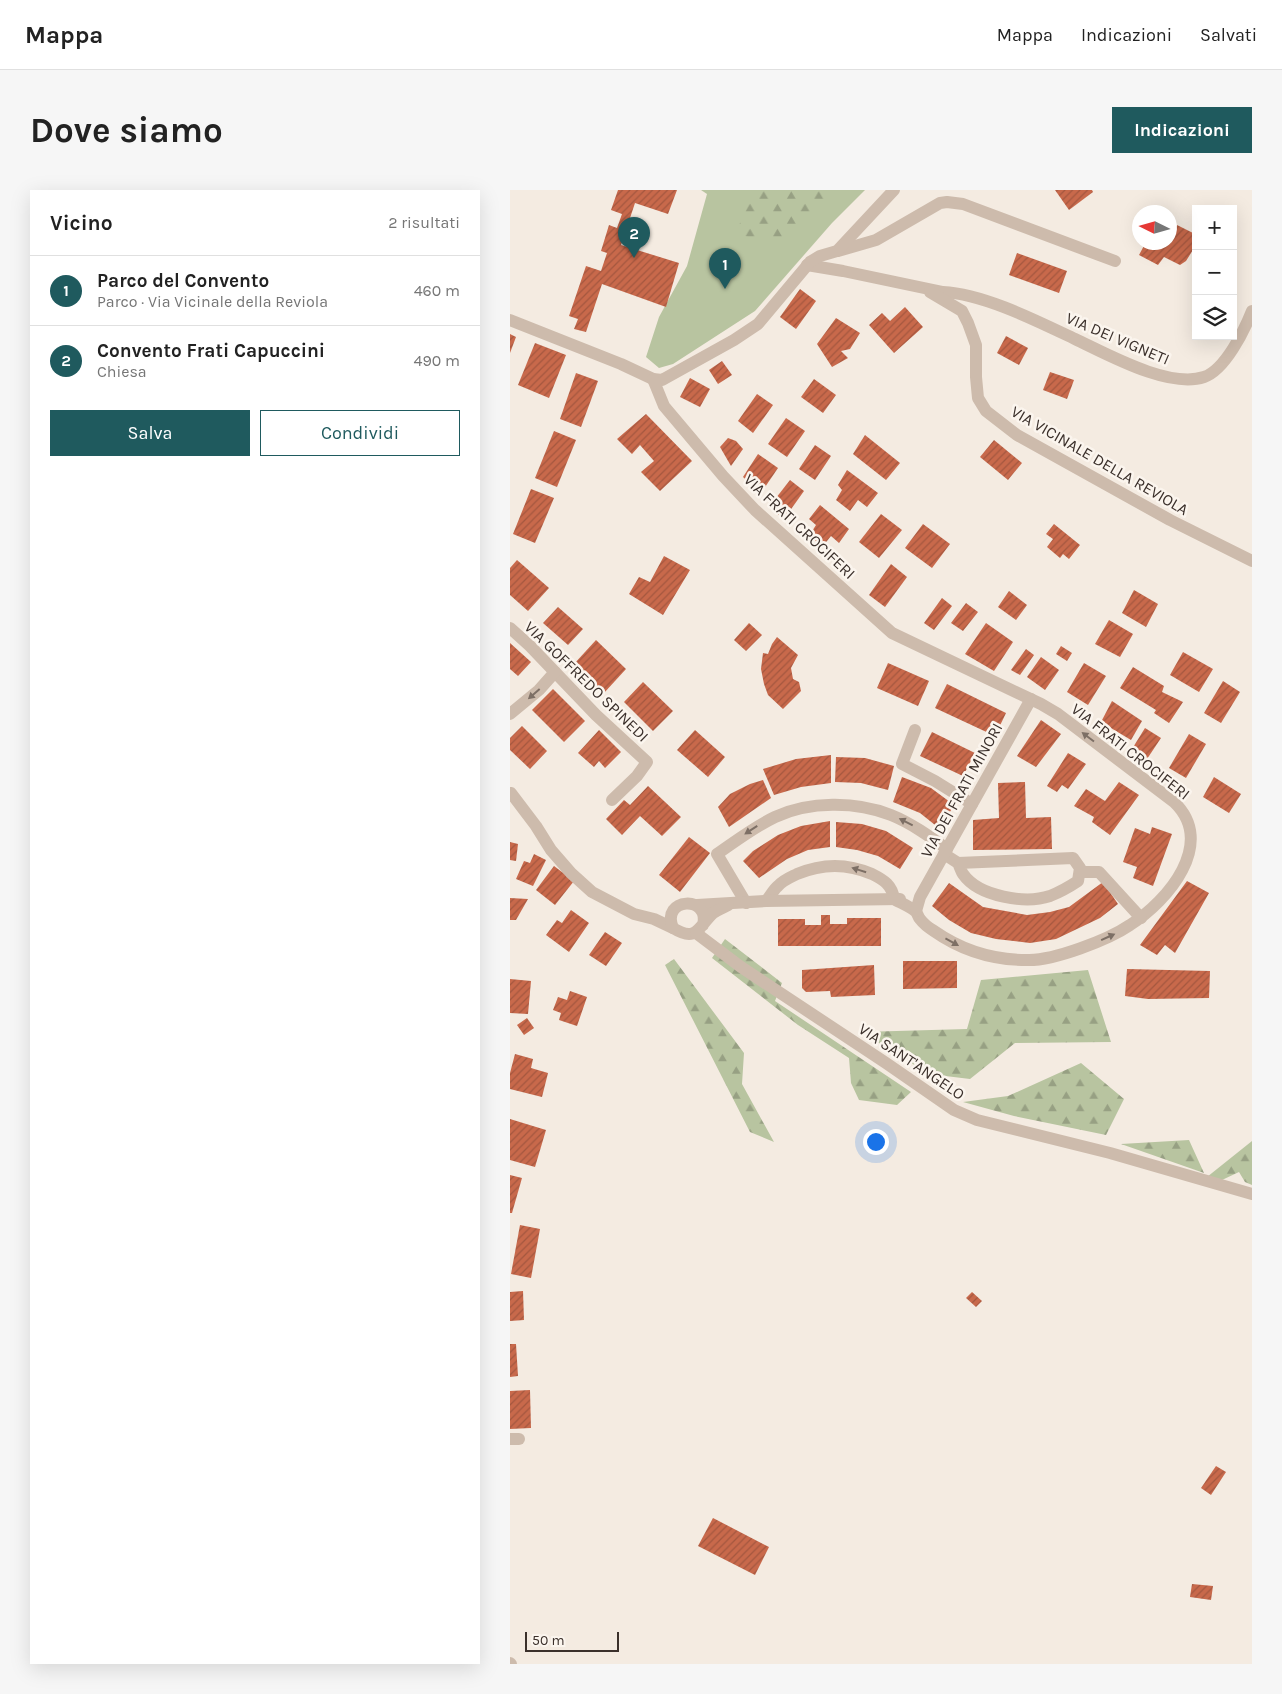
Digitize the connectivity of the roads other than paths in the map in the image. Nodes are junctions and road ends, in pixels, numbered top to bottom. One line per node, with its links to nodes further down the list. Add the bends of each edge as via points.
1 (894, 190): 2 (street)
2 (837, 251): 3 (street, via 876,240 934,205 947,202 963,204); 4 (street, via 820,256)
3 (1115, 261)
4 (807, 265): 5 (street, VIA VICINALE DELLA REVIOLA); 9 (street, via 752,328 662,380)
5 (925, 289): 6 (street, VIA VICINALE DELLA REVIOLA); 10 (street, VIA VICINALE DELLA REVIOLA, via 962,311 976,346 978,398 986,411 1017,435 1170,520)
6 (943, 292): 7 (street, VIA DEI VIGNETI, via 995,304 1137,367 1166,377 1188,380 1205,377 1226,362)
7 (1252, 311)
8 (510, 320): 9 (street)
9 (653, 379): 13 (street, VIA FRATI CROCIFERI, via 664,406 723,476 755,510 892,633)
10 (1252, 561)
11 (510, 628): 12 (street, VIA GOFFREDO SPINEDI)
12 (555, 672): 14 (street, one-way to 14); 17 (street, VIA GOFFREDO SPINEDI, via 647,762)
13 (1031, 699): 18 (street, VIA DEI FRATI MINORI); 31 (street, VIA FRATI CROCIFERI, one-way to 13, via 1173,885 1187,860 1191,830 1186,816 1174,802 1088,736)
14 (510, 714)
15 (915, 730): 18 (street, via 902,764)
16 (510, 793): 30 (street, VIA SANT'ANGELO, via 571,873 592,892)
17 (612, 800)
18 (972, 804): 19 (street, VIA DEI FRATI MINORI)
19 (945, 852): 20 (street); 22 (street, VIA DEI FRATI MINORI); 25 (street, one-way to 25, via 910,824 875,810 839,805 801,808 760,825 717,854)
20 (958, 863): 21 (street, via 1073,858); 21 (street, via 963,875 975,885 1008,898 1027,900 1049,897 1067,889 1078,881)
21 (1080, 872): 31 (street, via 1099,872)
22 (920, 896): 23 (street); 29 (street, VIA DEI FRATI MINORI)
23 (894, 899): 24 (street, VIA FRATI CROCIFERI); 24 (street, one-way to 24, via 893,890 887,884 865,871 820,866 788,878); 29 (street, VIA FRATI CROCIFERI)
24 (766, 901): 25 (street, VIA FRATI CROCIFERI)
25 (746, 903): 26 (street, VIA FRATI CROCIFERI)
26 (731, 904): 27 (street, VIA FRATI CROCIFERI); 33 (street, via 718,910)
27 (697, 905): 28 (street, via 685,904); 33 (street, via 703,911)
28 (674, 908): 30 (street, via 653,914); 32 (street, via 670,919)
29 (916, 911): 31 (street, VIA FRATI CROCIFERI, one-way to 31, via 919,919 933,931 958,945 990,956 1028,961 1062,956 1124,929)
30 (634, 914): 32 (street, VIA SANT'ANGELO)
31 (1141, 918)
32 (673, 928): 33 (street, VIA SANT'ANGELO, via 685,934)
33 (700, 929): 34 (street, VIA SANT'ANGELO, via 741,967 954,1110 977,1120 1110,1153)
34 (1252, 1194)

